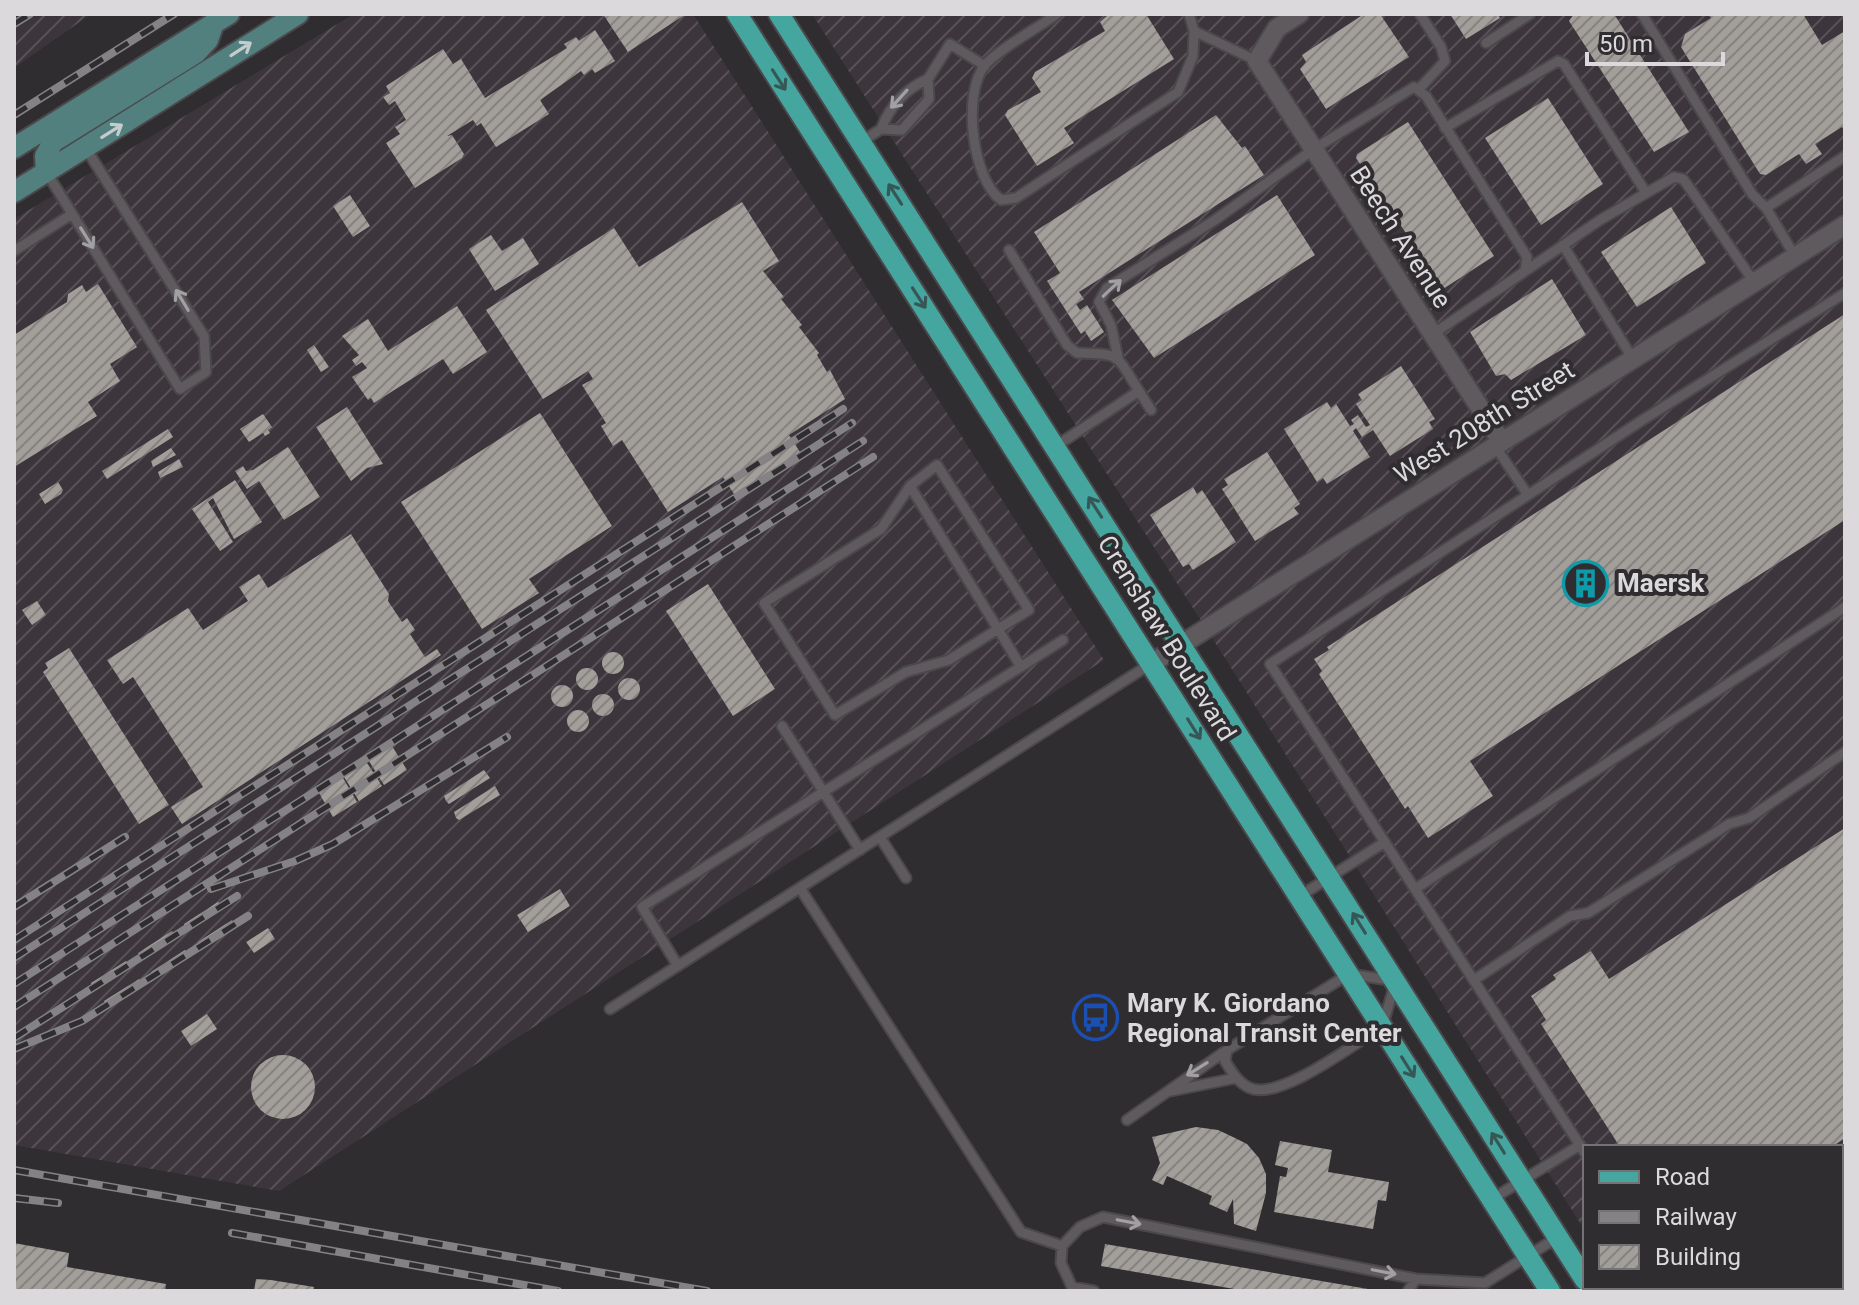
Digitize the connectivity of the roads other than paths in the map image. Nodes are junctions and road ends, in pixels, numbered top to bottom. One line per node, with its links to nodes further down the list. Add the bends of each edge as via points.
1 (298, 14): 20 (main road, one-way to 1)
2 (737, 14): 50 (main road, Crenshaw Boulevard, one-way to 50)
3 (779, 14): 19 (main road, Crenshaw Boulevard)
4 (1057, 14): 14 (lane)
5 (1189, 14): 11 (lane)
6 (1299, 14): 13 (street, via 1277,28)
7 (1420, 14): 16 (lane, via 1445,61)
8 (1528, 14): 12 (lane)
9 (1642, 14): 27 (lane, via 1752,194)
10 (222, 18): 21 (main road); 24 (main road, via 196,53 53,142 45,156)
11 (1194, 31): 13 (lane); 14 (lane, via 1193,56 1178,92 1016,198 1001,200 993,194 982,170 971,105)
12 (1486, 43)
13 (1257, 61): 22 (street, Beech Avenue)
14 (985, 66): 15 (lane, via 950,44)
15 (928, 79): 18 (lane, one-way to 18, via 911,86); 18 (lane, via 929,99 902,130)
16 (1418, 90): 17 (lane); 22 (lane, via 1404,92)
17 (1445, 128): 25 (lane, via 1558,61); 34 (lane, via 1527,257)
18 (881, 129): 19 (lane)
19 (861, 142): 43 (main road, Crenshaw Boulevard, one-way to 19)
20 (85, 147): 24 (main road); 28 (lane, one-way to 20, via 180,389 206,372 204,336)
21 (14, 148)
22 (1314, 149): 37 (street, Beech Avenue); 38 (lane, one-way to 22, via 1099,302 1107,288)
23 (1845, 156): 27 (lane)
24 (46, 172): 26 (main road); 28 (lane)
25 (1645, 191): 30 (lane); 35 (lane, via 1674,177 1683,179)
26 (14, 192)
27 (1766, 208): 33 (lane)
28 (72, 214): 32 (lane)
29 (1845, 225): 33 (street, West 208th Street)
30 (1563, 245): 34 (lane); 39 (lane)
31 (1009, 250): 38 (lane, via 1067,345 1077,353 1107,352)
32 (14, 251)
33 (1795, 256): 35 (street, West 208th Street)
34 (1525, 271): 37 (lane)
35 (1754, 282): 39 (street, West 208th Street)
36 (1845, 293): 45 (lane)
37 (1433, 334): 42 (street, Beech Avenue)
38 (1118, 358): 40 (lane)
39 (1633, 359): 42 (street, West 208th Street)
40 (1139, 391): 41 (lane); 43 (lane)
41 (1151, 410)
42 (1499, 444): 45 (lane); 49 (street, West 208th Street)
43 (1056, 446): 49 (main road, Crenshaw Boulevard, one-way to 43)
44 (910, 486): 47 (lane); 47 (lane, via 937,465 1029,610); 47 (lane, via 881,529 764,603 835,715 906,672 949,660)
45 (1528, 495): 56 (lane, via 1270,664)
46 (1845, 607): 61 (lane)
47 (998, 629): 51 (lane)
48 (1063, 640): 51 (lane)
49 (1183, 644): 50 (street, West 208th Street); 58 (main road, Crenshaw Boulevard)
50 (1152, 663): 55 (lane); 62 (main road, Crenshaw Boulevard, one-way to 62)
51 (1021, 667): 54 (lane)
52 (782, 726): 54 (lane)
53 (1845, 752): 65 (lane, via 1749,818 1729,824 1588,913 1570,916)
54 (823, 792): 57 (lane); 63 (lane, via 642,907)
55 (880, 837): 57 (lane); 59 (lane)
56 (1385, 842): 58 (lane); 61 (lane)
57 (860, 850): 60 (lane)
58 (1330, 877): 62 (lane); 66 (main road, Crenshaw Boulevard, one-way to 58)
59 (906, 878)
60 (800, 888): 63 (lane); 77 (lane, via 1021,1232)
61 (1415, 889): 65 (lane)
62 (1300, 896): 64 (main road, Crenshaw Boulevard)
63 (678, 966): 67 (lane)
64 (1349, 974): 66 (lane); 68 (main road, Crenshaw Boulevard); 69 (lane)
65 (1474, 980): 73 (lane)
66 (1396, 981): 68 (lane); 74 (main road, Crenshaw Boulevard, one-way to 66)
67 (610, 1009)
68 (1382, 1027): 70 (lane, via 1282,1087 1251,1089); 75 (main road, Crenshaw Boulevard, one-way to 75)
69 (1227, 1050): 70 (lane, via 1225,1061); 71 (lane, one-way to 71)
70 (1236, 1078): 71 (lane)
71 (1171, 1091): 72 (lane)
72 (1127, 1120)
73 (1582, 1149): 74 (lane)
74 (1522, 1181): 75 (lane); 76 (main road, Crenshaw Boulevard)
75 (1492, 1199): 78 (main road, Crenshaw Boulevard)
76 (1558, 1237): 78 (lane); 79 (main road, Crenshaw Boulevard)
77 (1062, 1246): 80 (lane, one-way to 80, via 1080,1227 1103,1217); 81 (lane, via 1061,1263 1072,1287)
78 (1527, 1256): 80 (lane, via 1485,1283); 83 (main road, Crenshaw Boulevard)
79 (1583, 1277)
80 (1416, 1279): 82 (lane)
81 (1094, 1291)
82 (1408, 1291)
83 (1550, 1291)

